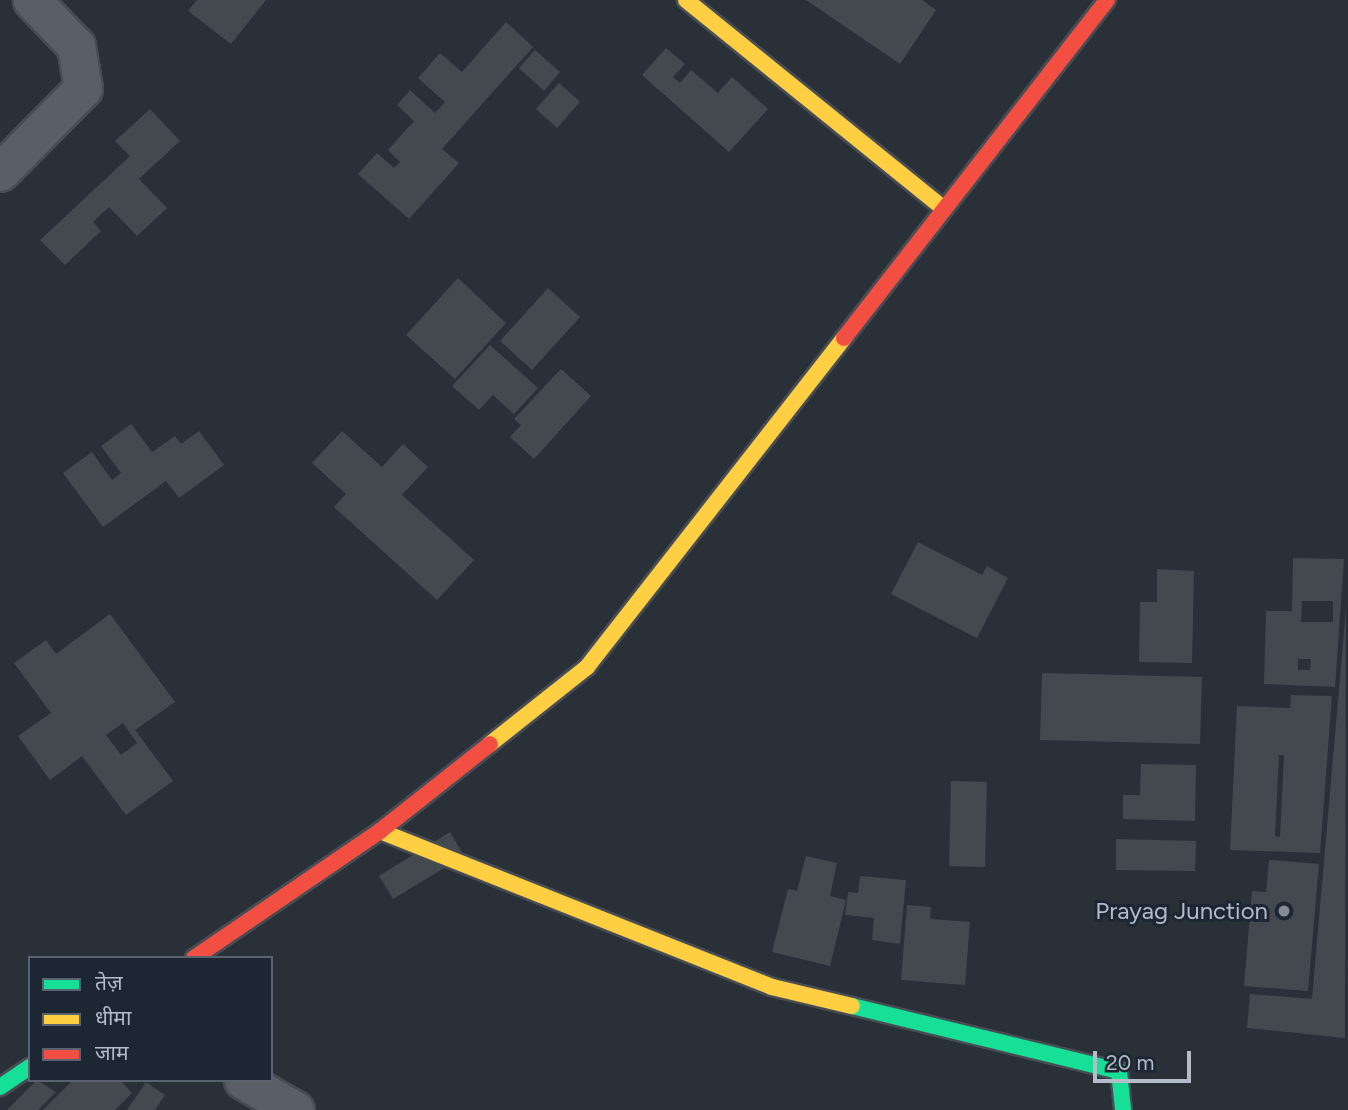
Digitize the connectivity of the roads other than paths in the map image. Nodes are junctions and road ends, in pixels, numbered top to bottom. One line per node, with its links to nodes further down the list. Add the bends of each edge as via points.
1 (32, 0): 4 (street, via 76,46 83,88)
2 (686, 0): 5 (street)
3 (1107, 0): 5 (street)
4 (0, 172)
5 (942, 207): 6 (street, via 587,667)
6 (380, 831): 7 (street); 12 (street, via 772,987 1119,1071)
7 (197, 956)
8 (28, 1068): 10 (street)
9 (246, 1082): 11 (street)
10 (0, 1087)
11 (295, 1110)
12 (1123, 1110)

